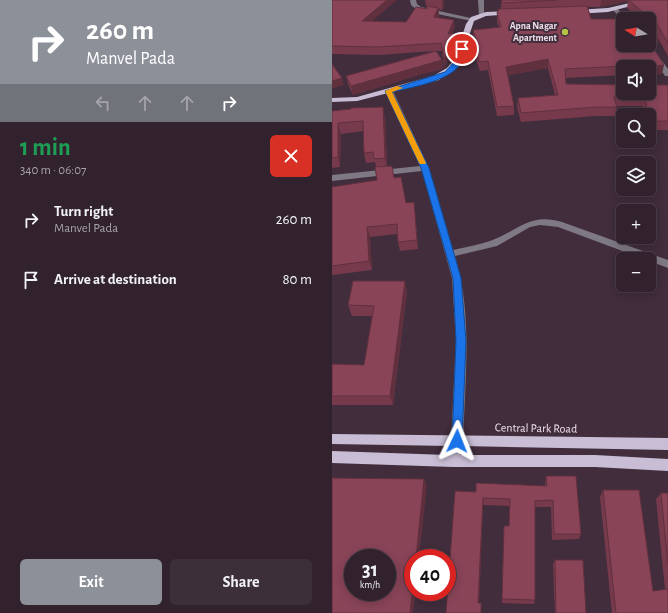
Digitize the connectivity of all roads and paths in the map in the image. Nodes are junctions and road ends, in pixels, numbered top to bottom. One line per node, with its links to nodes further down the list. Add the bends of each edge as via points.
1 (413, 0): 9 (street, via 419,9)
2 (481, 0): 8 (street)
3 (651, 0): 4 (main road)
4 (614, 8): 5 (main road); 6 (street)
5 (570, 12)
6 (618, 12)
7 (516, 13): 8 (main road)
8 (482, 15): 9 (main road)
9 (472, 19): 12 (main road, via 454,68 436,78)
10 (653, 52): 11 (street)
11 (668, 74)
12 (389, 91): 13 (main road, via 357,100); 14 (street)
13 (332, 100)
14 (425, 168): 15 (street); 16 (street)
15 (332, 178)
16 (450, 254): 17 (street, via 499,242 524,226 541,220 559,224); 19 (street, via 457,278 461,341)
17 (668, 264)
18 (332, 439): 19 (main road, Central Park Road)
19 (457, 441): 20 (main road, Central Park Road); 22 (main road)
20 (668, 444)
21 (332, 457): 22 (main road)
22 (453, 462): 23 (main road, via 595,461)
23 (668, 465)

